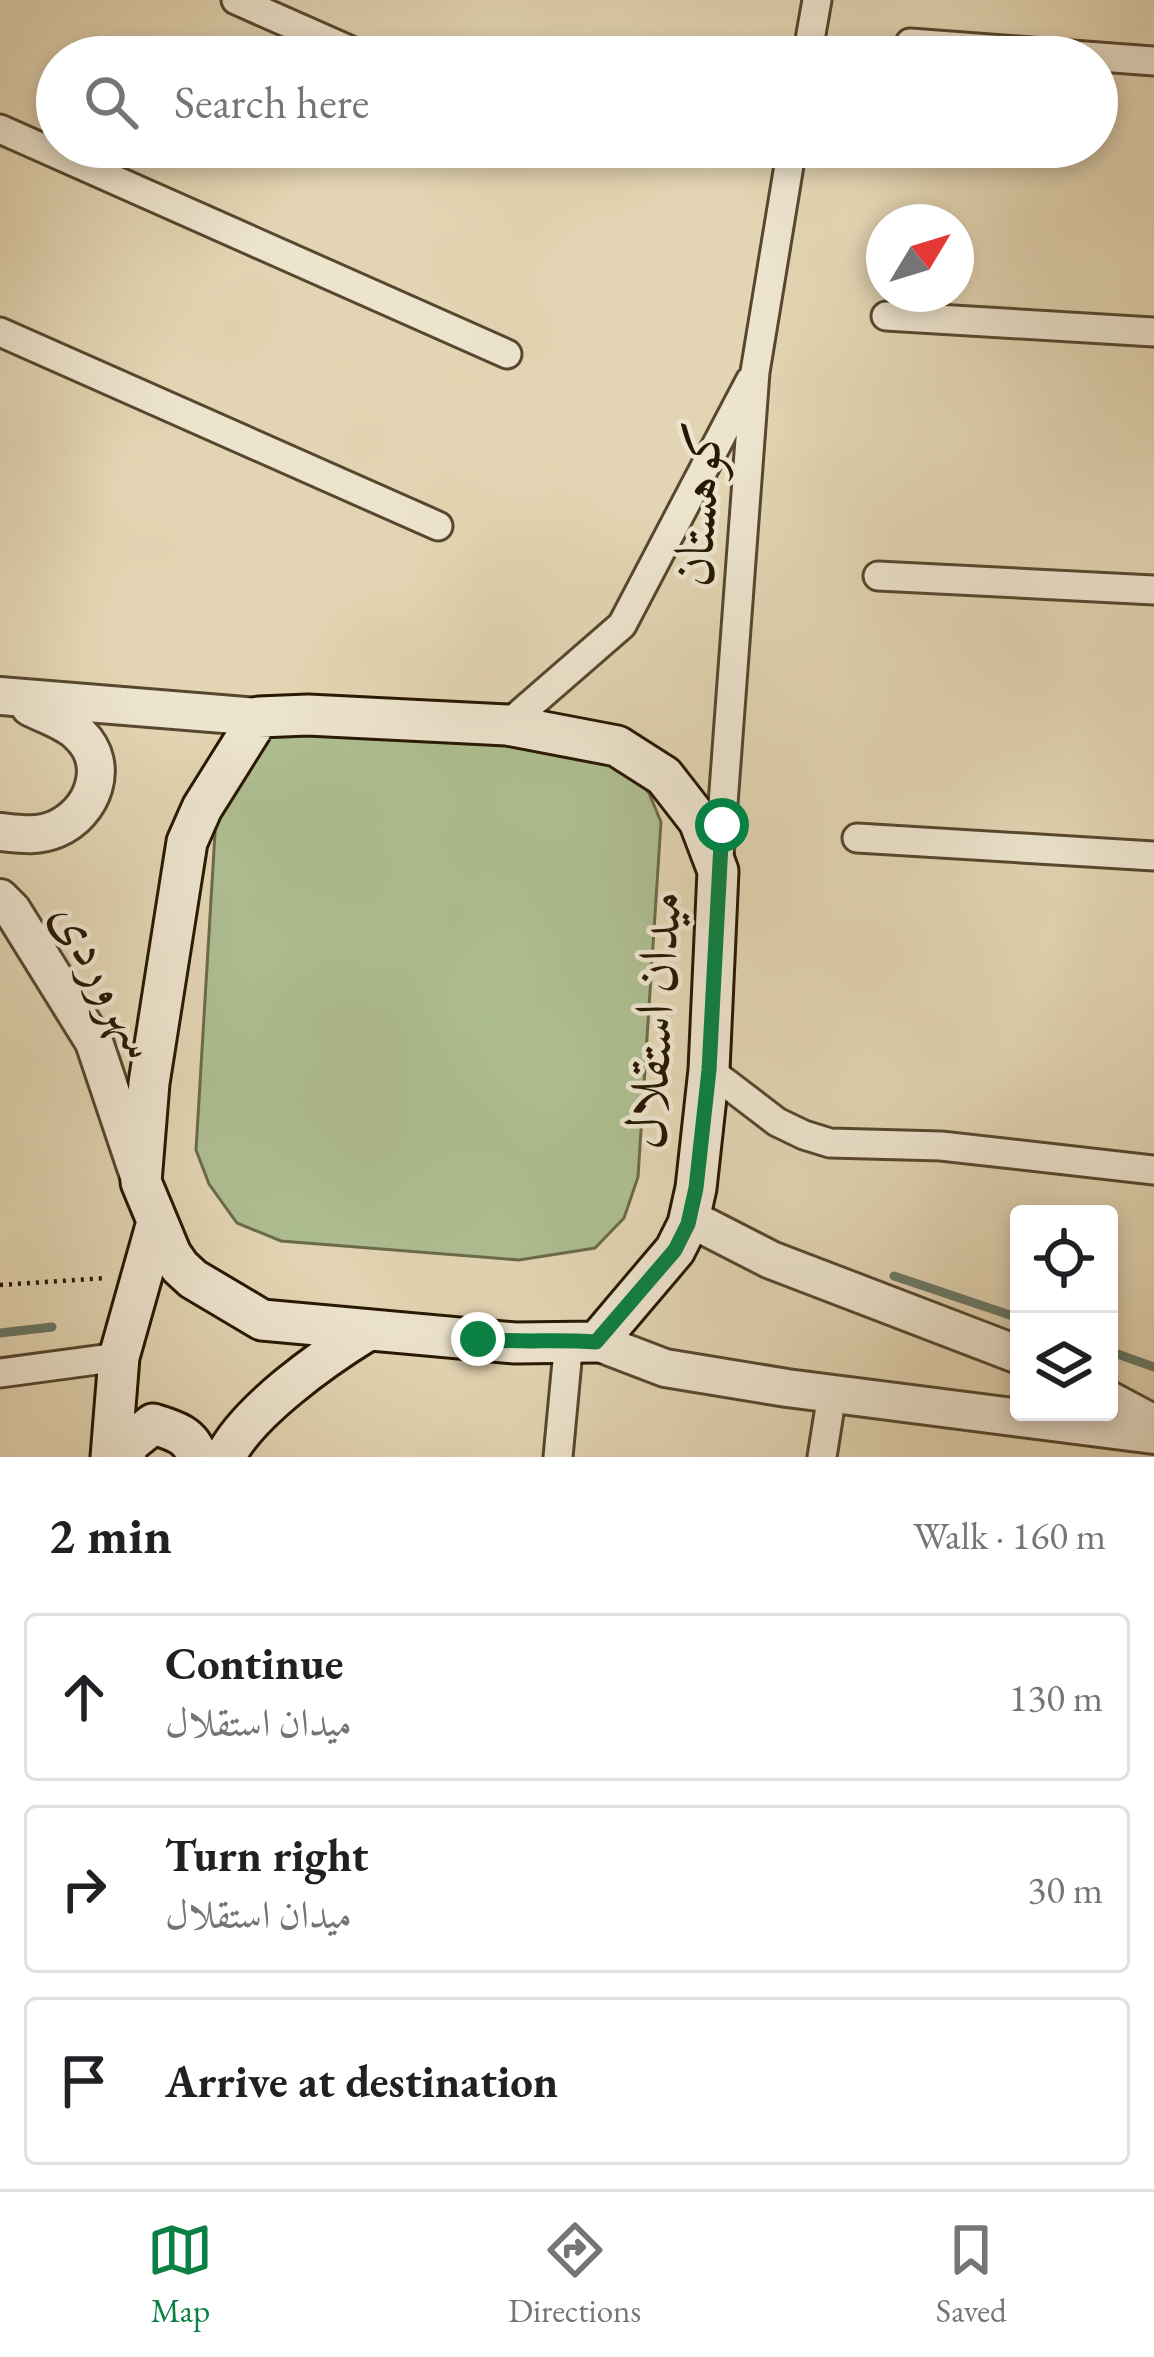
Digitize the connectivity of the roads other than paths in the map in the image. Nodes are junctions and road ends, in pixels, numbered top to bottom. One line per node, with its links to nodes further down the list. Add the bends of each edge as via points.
1 (236, 0): 3 (street)
2 (817, 0): 4 (street)
3 (317, 36)
4 (811, 36)
5 (1118, 58): 6 (street)
6 (1154, 61)
7 (0, 129): 8 (street)
8 (36, 145)
9 (88, 168): 14 (street)
10 (789, 168): 15 (street, کوهستان)
11 (886, 316): 13 (street)
12 (0, 332): 16 (street)
13 (1154, 332)
14 (507, 354)
15 (755, 372): 21 (street, via 622,625); 25 (street, کوهستان)
16 (438, 526)
17 (878, 576): 18 (street)
18 (1154, 590)
19 (4, 696): 20 (street); 22 (street, via 82,736 97,781 83,808 59,828 31,836)
20 (259, 718): 21 (main road, میدان استقلال); 29 (main road, via 188,842)
21 (507, 725): 25 (main road, میدان استقلال, via 617,746 664,776 699,821)
22 (0, 832)
23 (857, 838): 24 (street)
24 (1154, 856)
25 (718, 871): 27 (main road, میدان استقلال)
26 (0, 898): 29 (street, سهروردی, via 94,1042)
27 (709, 1070): 28 (street, via 778,1122 830,1143 941,1146); 30 (main road, میدان استقلال)
28 (1154, 1170)
29 (140, 1182): 31 (main road)
30 (689, 1218): 33 (main road, میدان استقلال, via 675,1250); 34 (street, via 771,1260)
31 (157, 1222): 32 (main road, via 179,1268 262,1320); 35 (main road)
32 (367, 1331): 33 (main road); 44 (main road, via 286,1388)
33 (583, 1341): 37 (street, via 665,1368); 45 (street)
34 (1010, 1352)
35 (119, 1358): 36 (street); 41 (main road)
36 (0, 1372)
37 (832, 1394): 40 (street); 46 (street)
38 (1118, 1405): 39 (street)
39 (1154, 1424)
40 (1154, 1435)
41 (112, 1457)
42 (124, 1457): 43 (main road, via 153,1424 189,1440)
43 (197, 1457)
44 (225, 1457)
45 (558, 1457)
46 (822, 1457)

